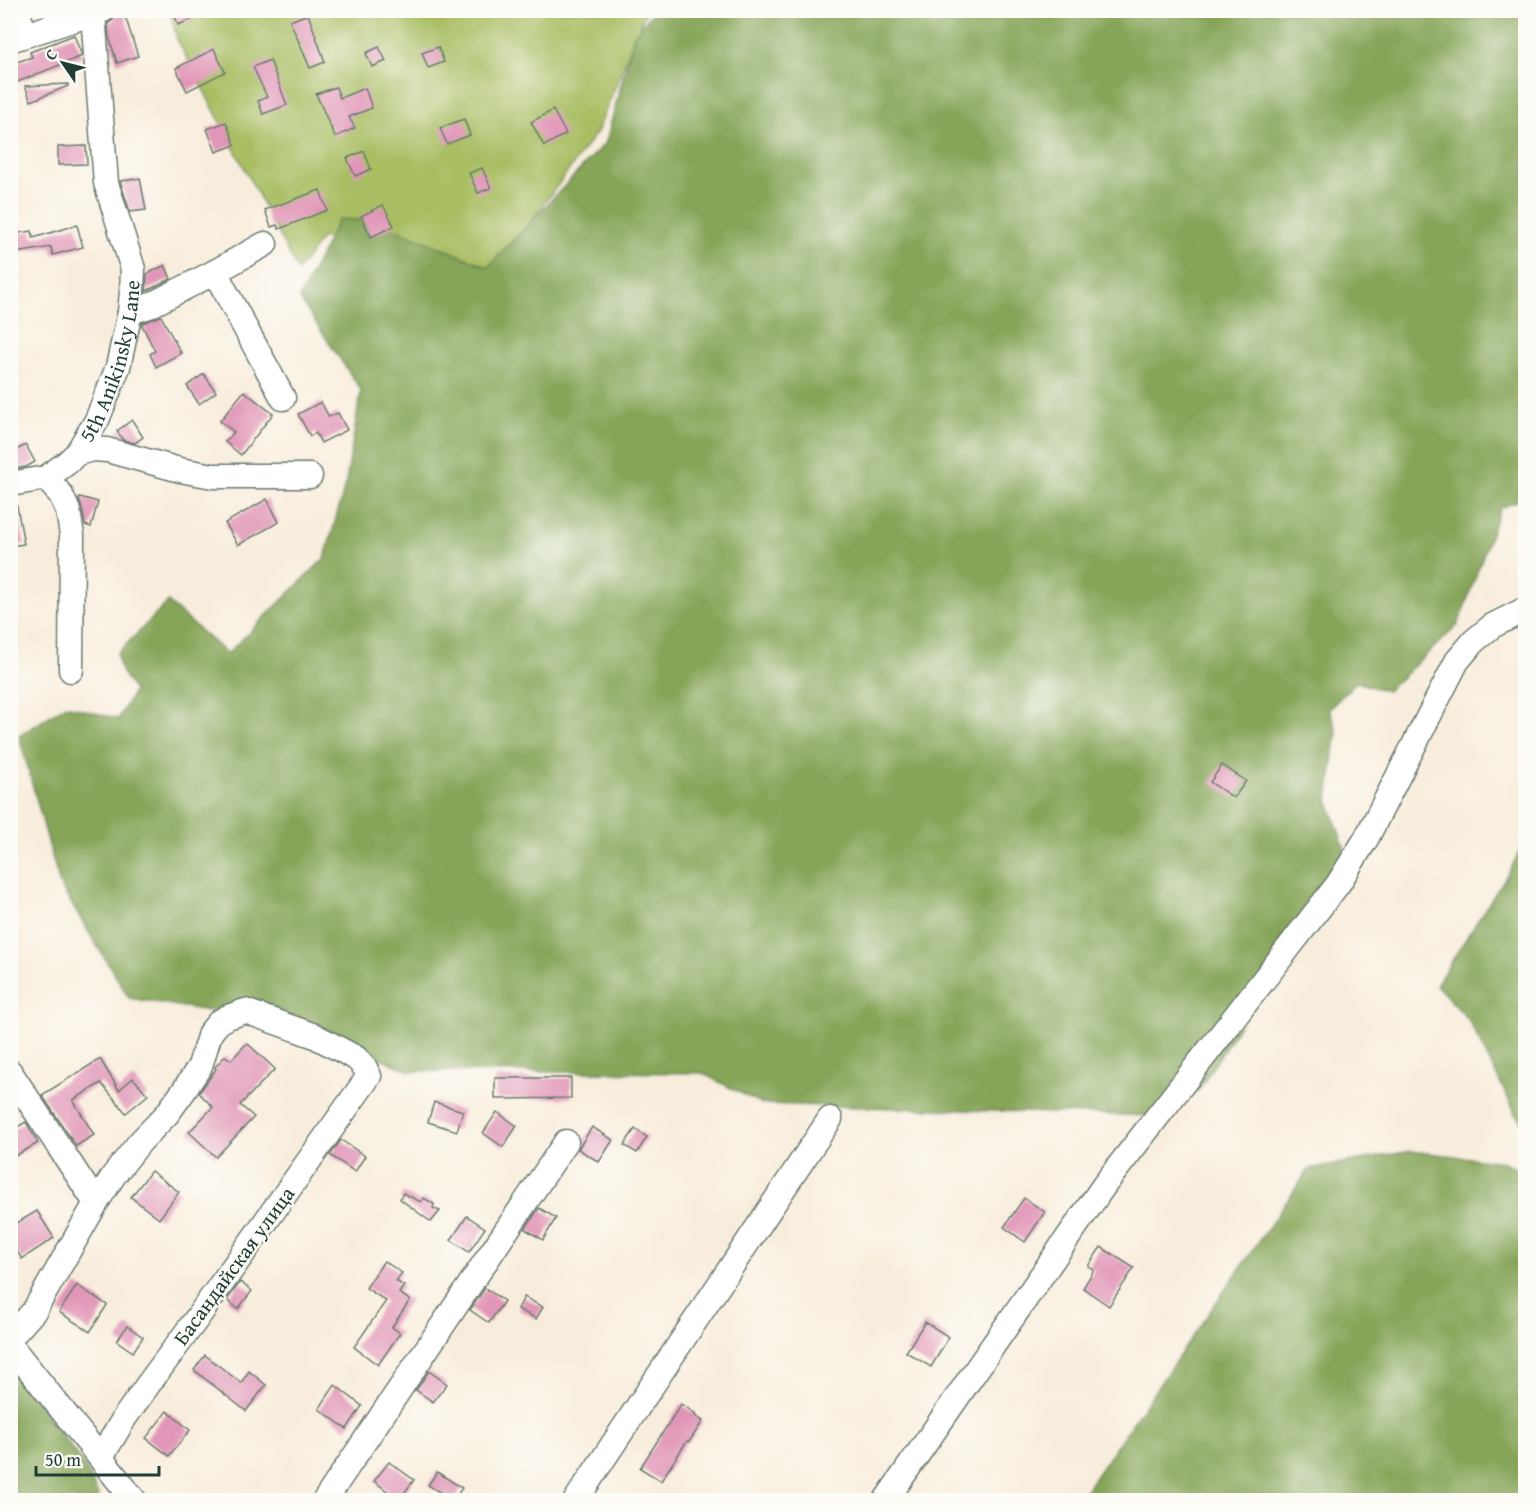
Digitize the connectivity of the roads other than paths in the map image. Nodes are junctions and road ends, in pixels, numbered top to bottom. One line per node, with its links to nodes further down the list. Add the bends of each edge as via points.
1 (17, 10): 3 (street)
2 (98, 12): 3 (street); 6 (street, 5th Anikinsky Lane, via 106,183 133,269)
3 (18, 38)
4 (266, 244): 5 (street)
5 (215, 272): 6 (street); 7 (street)
6 (130, 312): 8 (street, 5th Anikinsky Lane, via 118,367 97,420)
7 (283, 398)
8 (77, 453): 9 (street, via 107,450 213,476); 10 (street, 5th Anikinsky Lane)
9 (310, 476)
10 (46, 478): 11 (street, 5th Anikinsky Lane); 13 (street, via 68,511 72,535)
11 (10, 484)
12 (1526, 609): 24 (street, via 1492,626 1457,661 1366,839 1338,884 1105,1184)
13 (71, 670)
14 (10, 1072): 17 (street)
15 (830, 1119): 23 (street)
16 (566, 1142): 22 (street)
17 (96, 1203): 18 (street, via 34,1311); 20 (street, Басандайская улица, via 114,1175 183,1092 200,1066 210,1033 228,1017 245,1011 315,1036 356,1058 369,1076 141,1394)
18 (10, 1338)
19 (10, 1345): 20 (street)
20 (101, 1457): 21 (street)
21 (134, 1500)
22 (325, 1500)
23 (576, 1500)
24 (886, 1500)

